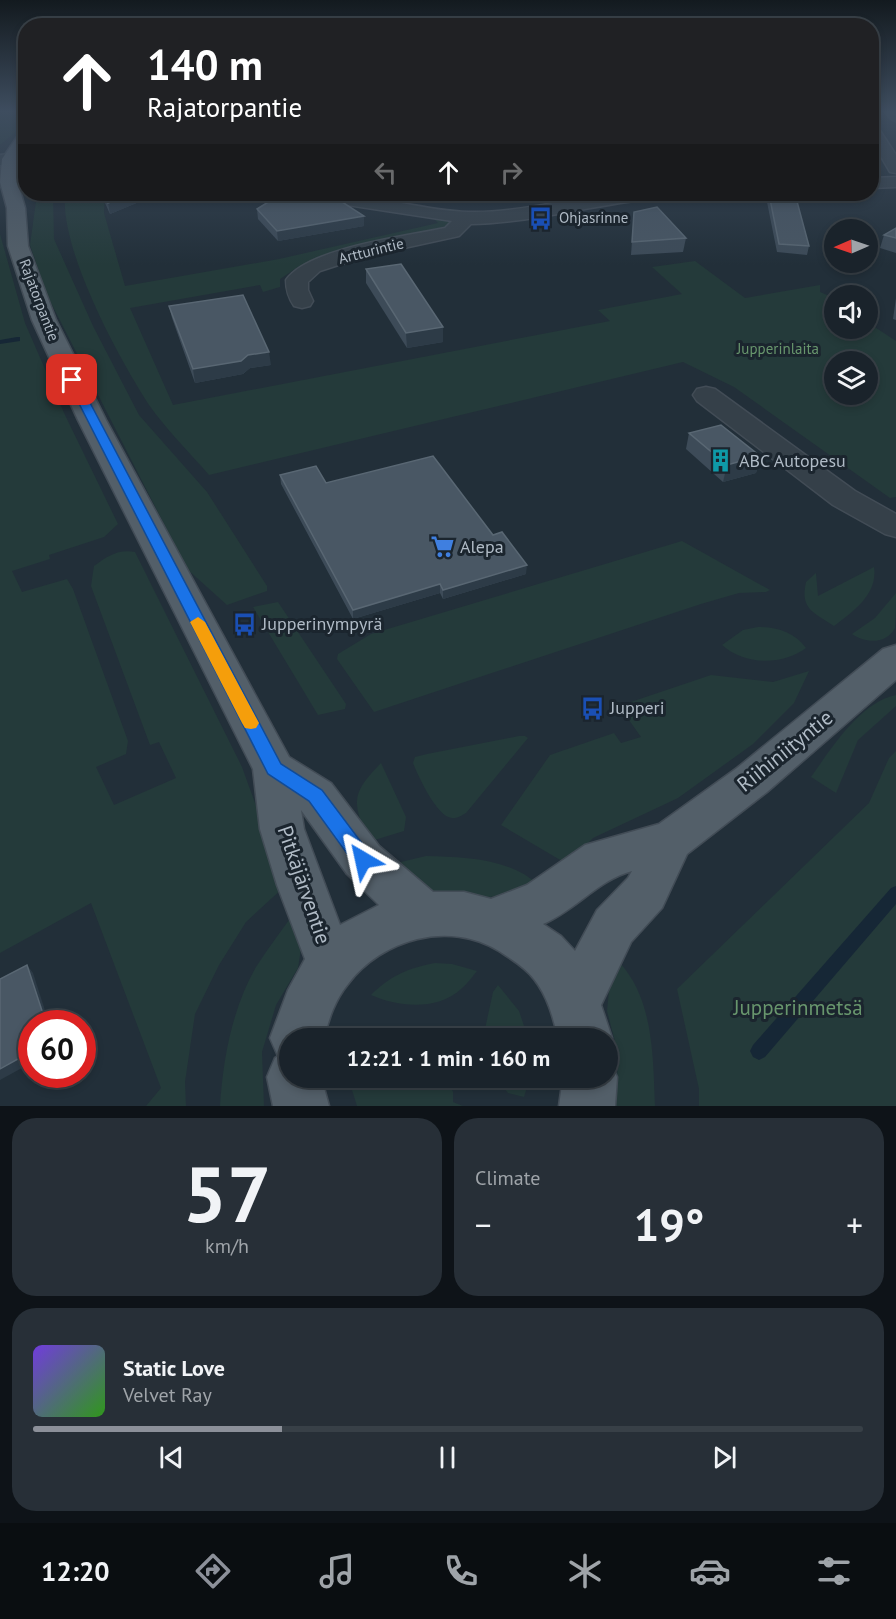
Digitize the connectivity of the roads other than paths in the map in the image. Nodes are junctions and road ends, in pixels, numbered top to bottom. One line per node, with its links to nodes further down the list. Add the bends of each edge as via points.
1 (11, 163): 7 (main road, Rajatorpantie, via 7,176)
2 (896, 182): 3 (street)
3 (879, 183)
4 (18, 201): 7 (main road, Rajatorpantie)
5 (354, 201): 8 (street)
6 (587, 201): 8 (street, via 525,215)
7 (16, 208): 11 (main road, Rajatorpantie, via 18,246 44,320)
8 (466, 218): 9 (street, Artturintie, via 447,233 358,252 312,267 297,280)
9 (302, 301)
10 (706, 395): 12 (street, via 844,498)
11 (92, 420): 14 (main road, Pitkäjärventie)
12 (896, 527)
13 (896, 659): 15 (main road, Riihiniityntie, via 752,780)
14 (274, 769): 16 (main road, Pitkäjärventie, via 316,796 363,860); 18 (main road, Pitkäjärventie, via 282,829)
15 (671, 840): 17 (main road, Riihiniityntie, via 602,858 544,901); 19 (main road, Riihiniityntie, via 645,893 615,926)
16 (423, 914): 17 (main road, via 459,913); 18 (main road, via 390,923 358,940)
17 (494, 921): 19 (main road, via 532,943 552,962)
18 (332, 965): 20 (main road, via 311,998)
19 (581, 1020)
20 (300, 1028)
21 (297, 1088): 23 (main road)
22 (589, 1088): 24 (main road)
23 (302, 1106)
24 (587, 1106)

